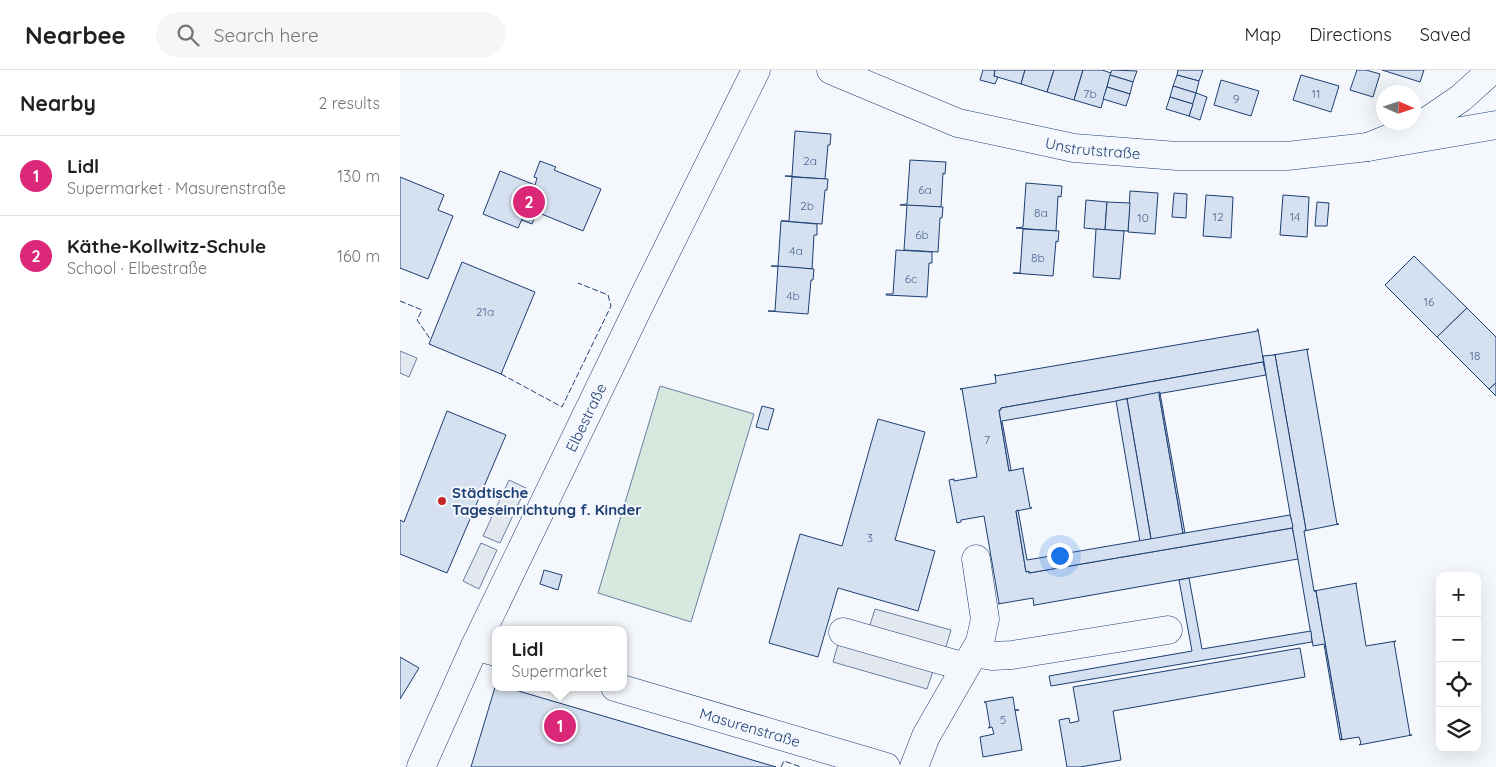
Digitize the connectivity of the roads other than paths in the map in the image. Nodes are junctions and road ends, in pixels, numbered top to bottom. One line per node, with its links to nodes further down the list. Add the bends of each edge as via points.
1 (756, 70): 7 (street, Elbestraße, via 643,298)
2 (831, 70): 5 (street, Unstrutstraße, via 958,123 1074,148 1177,156 1287,156)
3 (1485, 76): 4 (street); 5 (street, Unstrutstraße, via 1461,98 1420,126)
4 (1496, 124): 5 (street, Unstrutstraße)
5 (1368, 147)
6 (976, 559): 12 (street, via 985,619 980,642)
7 (495, 626)
8 (1168, 630): 12 (street)
9 (843, 632): 12 (street)
10 (492, 633): 11 (street, Elbestraße)
11 (485, 649): 14 (street, Elbestraße)
12 (970, 660): 16 (street, via 926,736)
13 (627, 691): 15 (street, Masurenstraße)
14 (421, 767)
15 (886, 767)
16 (914, 767)

